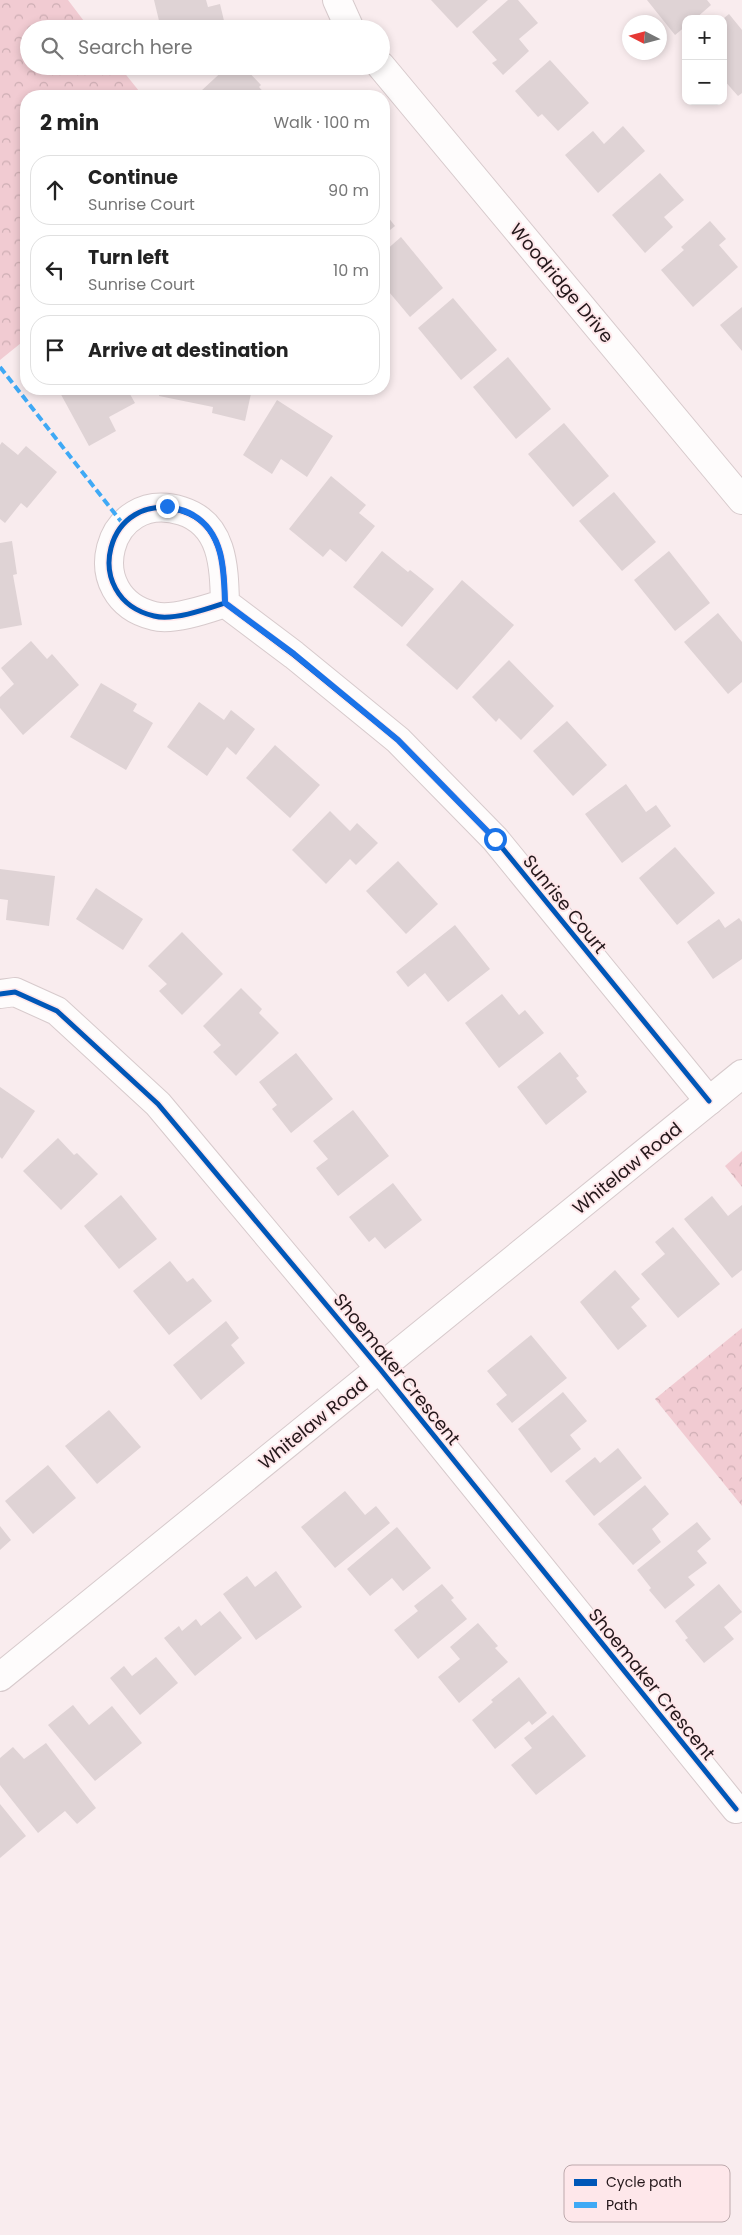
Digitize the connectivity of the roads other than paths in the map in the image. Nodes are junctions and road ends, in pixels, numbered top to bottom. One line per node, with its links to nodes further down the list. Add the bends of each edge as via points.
1 (337, 0): 2 (street)
2 (346, 20)
3 (388, 75): 4 (street, Woodridge Drive)
4 (742, 500)
5 (225, 603): 5 (street, via 219,547 207,525 192,514 167,506 147,508 123,524 113,539 108,558 110,577 118,595 133,608 155,617 202,611); 8 (street, Sunrise Court, via 294,654 398,740 495,839)
6 (0, 994): 9 (street, Shoemaker Crescent, via 15,992 58,1011 158,1104)
7 (742, 1074): 8 (street, Whitelaw Road)
8 (709, 1101): 9 (street, Whitelaw Road)
9 (380, 1369): 10 (street, Whitelaw Road); 11 (street, Shoemaker Crescent)
10 (0, 1677)
11 (736, 1809)

